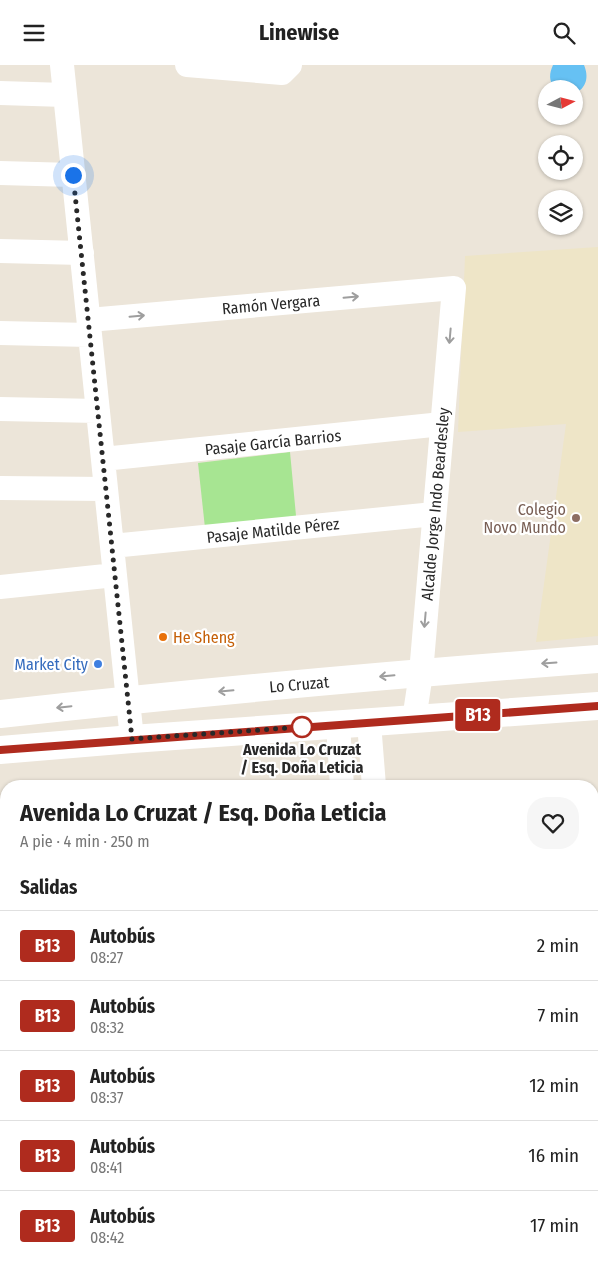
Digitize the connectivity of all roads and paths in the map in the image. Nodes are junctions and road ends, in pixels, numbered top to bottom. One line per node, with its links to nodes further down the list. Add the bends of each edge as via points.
1 (62, 65): 5 (street)
2 (187, 65): 3 (street, via 282,73)
3 (290, 65)
4 (0, 93): 5 (street)
5 (65, 95): 7 (street)
6 (0, 173): 7 (street)
7 (73, 175): 9 (street)
8 (0, 251): 9 (street)
9 (82, 253): 11 (street)
10 (454, 288): 11 (street, Ramón Vergara, one-way to 10); 15 (street, Alcalde Jorge Indo Beardesley, one-way to 15)
11 (89, 327): 12 (street, Ramón Vergara); 14 (street)
12 (0, 333)
13 (0, 409): 14 (street)
14 (98, 411): 16 (street)
15 (442, 424): 16 (street, Pasaje García Barrios); 19 (street, Alcalde Jorge Indo Beardesley)
16 (103, 459): 18 (street)
17 (0, 488): 18 (street)
18 (106, 489): 20 (street)
19 (434, 514): 20 (street, Pasaje Matilde Pérez); 24 (street, Alcalde Jorge Indo Beardesley, one-way to 24)
20 (112, 546): 21 (street)
21 (115, 575): 22 (street); 25 (street)
22 (0, 587)
23 (598, 659): 24 (main road, Lo Cruzat, one-way to 24)
24 (420, 673): 25 (main road, Lo Cruzat, one-way to 25); 28 (street, Alcalde Jorge Indo Beardesley)
25 (128, 700): 27 (main road, Lo Cruzat, one-way to 27); 31 (street)
26 (598, 706): 28 (main road)
27 (0, 714)
28 (414, 720): 29 (main road)
29 (370, 723): 30 (main road); 34 (street)
30 (338, 725): 31 (main road); 33 (street)
31 (132, 739): 32 (main road)
32 (0, 750)
33 (342, 780)
34 (374, 780)

